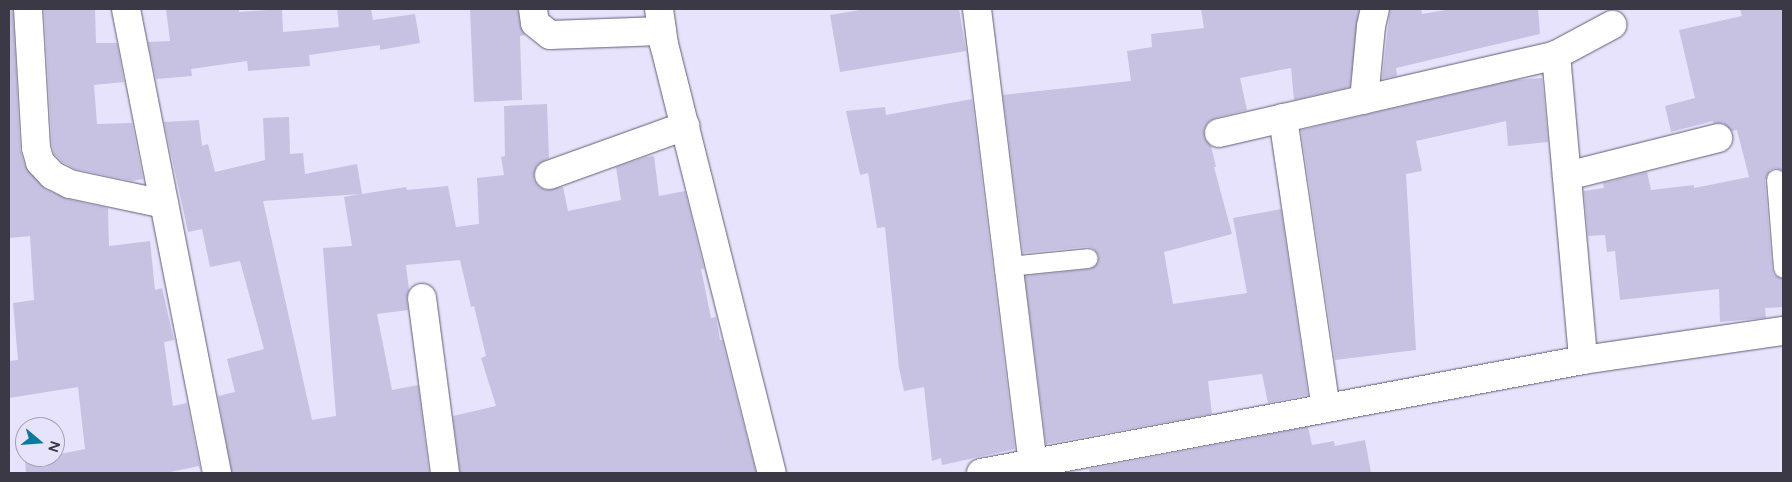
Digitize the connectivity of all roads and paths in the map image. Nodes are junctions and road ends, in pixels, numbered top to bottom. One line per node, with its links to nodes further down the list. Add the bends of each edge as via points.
1 (28, 9): 17 (street, via 36,148 40,162 52,175 70,184)
2 (126, 9): 17 (street)
3 (533, 9): 6 (street, via 535,22 550,35)
4 (977, 9): 19 (street)
5 (1375, 9): 9 (street)
6 (661, 20): 11 (street)
7 (1612, 26): 8 (street)
8 (1556, 55): 9 (street); 15 (street)
9 (1364, 100): 10 (street)
10 (1283, 118): 12 (street); 24 (street)
11 (685, 126): 14 (street); 28 (street)
12 (1219, 133)
13 (1718, 138): 15 (street)
14 (549, 176)
15 (1567, 176): 23 (street)
16 (1776, 179): 20 (lane)
17 (164, 204): 26 (street)
18 (1088, 258): 19 (lane)
19 (1008, 266): 25 (street)
20 (1783, 268)
21 (422, 298): 27 (street)
22 (1783, 331): 23 (street)
23 (1583, 360): 24 (street)
24 (1326, 408): 25 (street)
25 (1033, 469): 29 (street)
26 (217, 473)
27 (445, 473)
28 (772, 473)
29 (981, 473)

